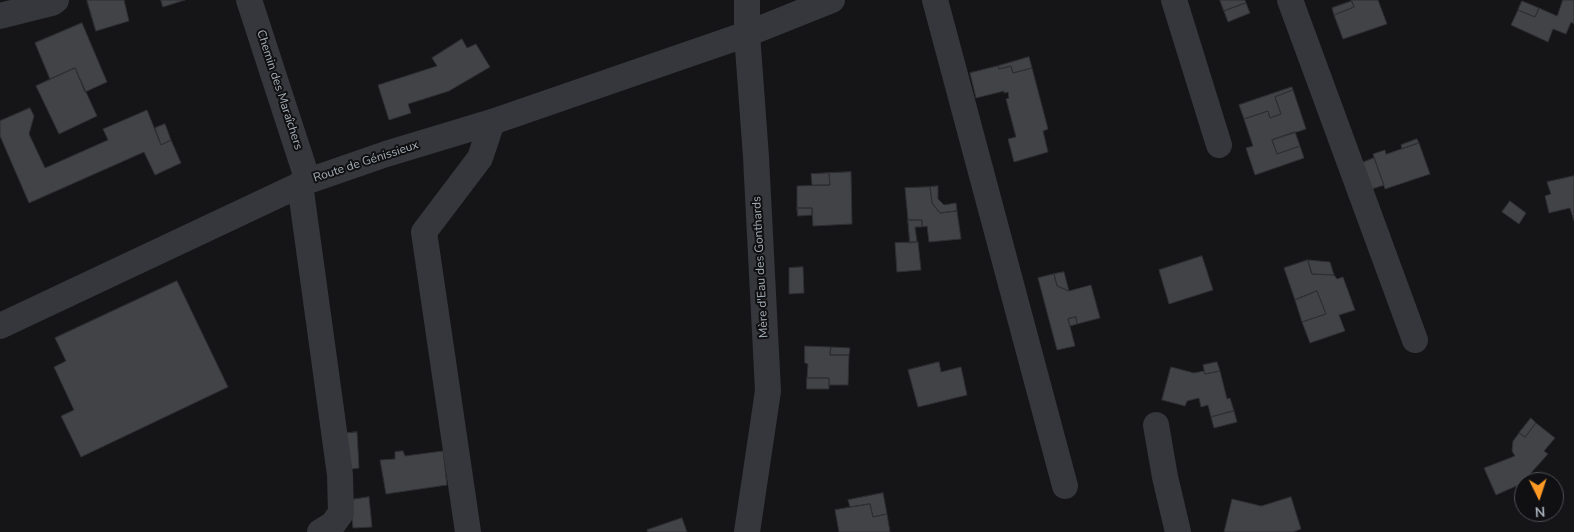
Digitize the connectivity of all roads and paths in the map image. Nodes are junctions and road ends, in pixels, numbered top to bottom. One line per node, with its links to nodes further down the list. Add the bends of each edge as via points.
1 (56, 0): 8 (street)
2 (249, 0): 12 (street, Chemin des Maraîchers)
3 (747, 0): 9 (street, Mère d'Eau des Gonthards)
4 (832, 0): 9 (street, Route de Génissieux)
5 (935, 0): 16 (street)
6 (1174, 0): 11 (street)
7 (1290, 0): 14 (street)
8 (0, 16)
9 (747, 34): 10 (street, Route de Génissieux); 19 (street, Mère d'Eau des Gonthards, via 768,392)
10 (492, 122): 12 (street, Route de Génissieux); 18 (street, via 480,158 424,232)
11 (1219, 145)
12 (304, 183): 13 (street, Route de Génissieux); 17 (street, Chemin des Maraîchers, via 340,475 341,513 333,524)
13 (0, 326)
14 (1414, 340)
15 (1156, 425): 20 (street)
16 (1065, 486)
17 (320, 532)
18 (468, 532)
19 (747, 532)
20 (1178, 532)

